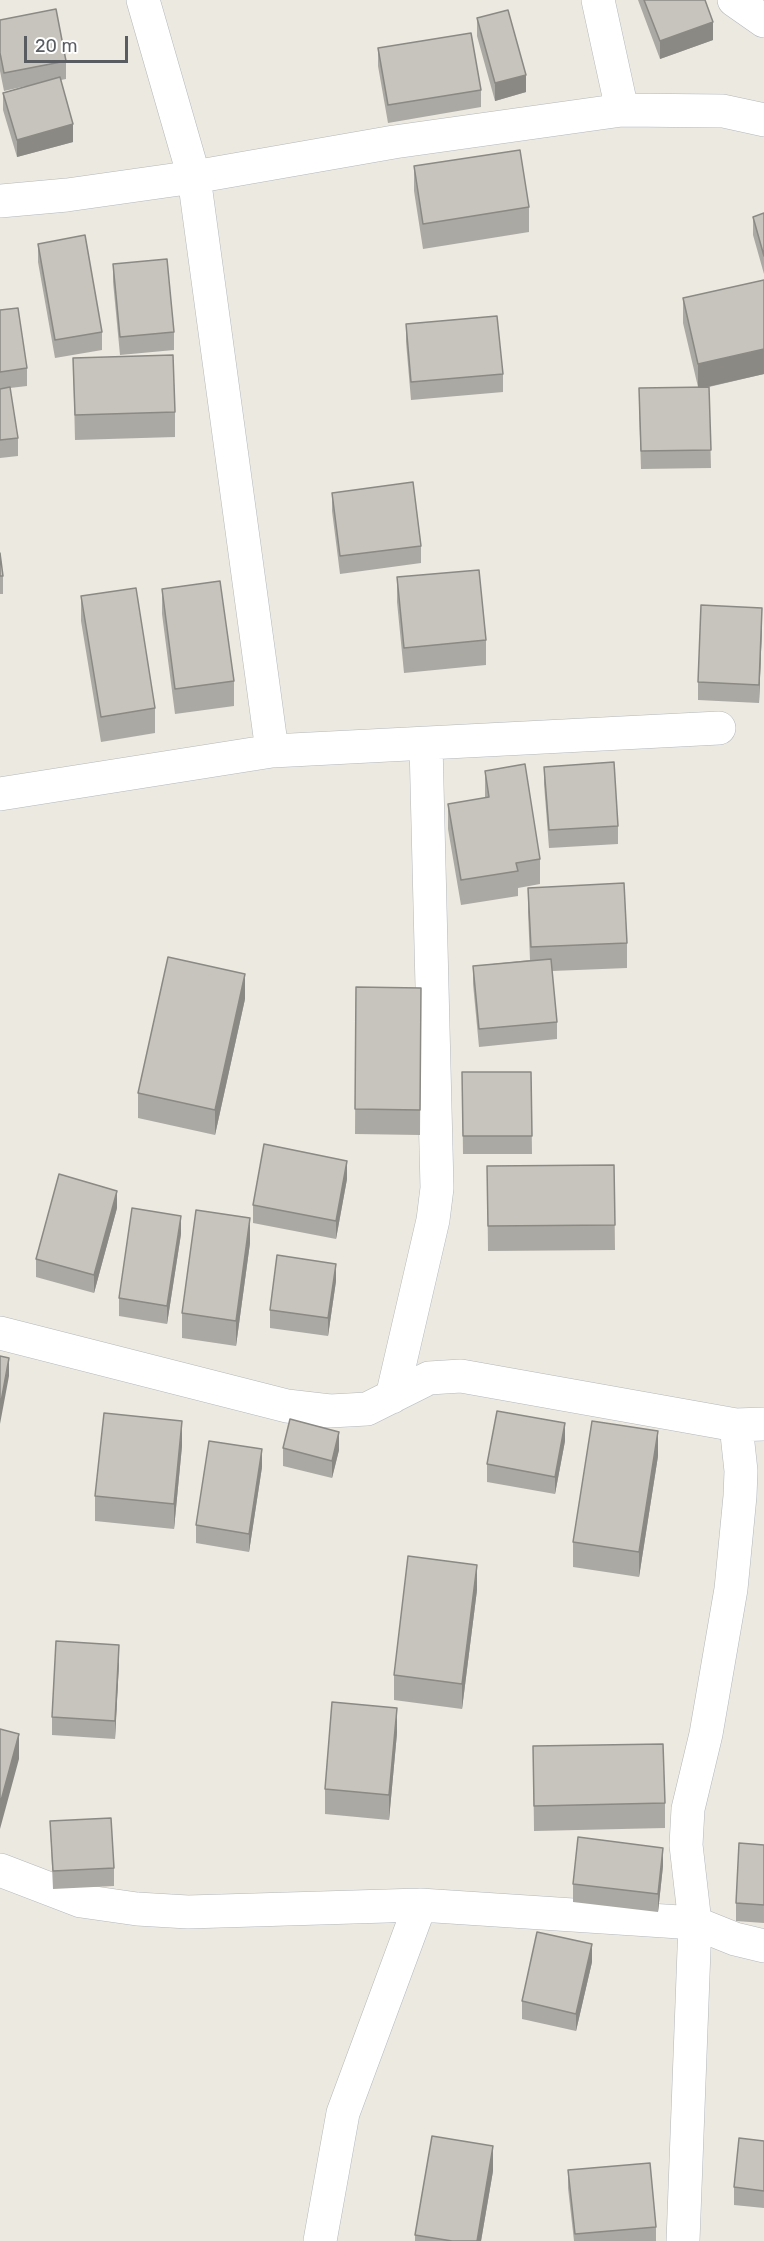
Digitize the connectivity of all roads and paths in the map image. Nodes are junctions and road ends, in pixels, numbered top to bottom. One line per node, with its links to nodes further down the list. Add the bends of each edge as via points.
1 (142, 0): 7 (street)
2 (598, 0): 5 (street)
3 (734, 0): 4 (street)
4 (764, 21)
5 (622, 110): 6 (street, via 723,111); 7 (street, via 394,142)
6 (764, 120)
7 (194, 177): 8 (street); 11 (street)
8 (0, 201)
9 (719, 728): 10 (street)
10 (426, 744): 11 (street); 14 (street, via 437,1188)
11 (272, 752): 12 (street)
12 (0, 794)
13 (0, 1333): 14 (street, via 287,1406 330,1412 367,1408)
14 (392, 1397): 15 (street, via 429,1378 461,1376)
15 (750, 1425): 18 (street, via 741,1471 731,1589 706,1734 688,1809 686,1845)
16 (0, 1870): 17 (street, via 81,1900 137,1909 188,1912)
17 (420, 1905): 18 (street); 20 (street, via 343,2113)
18 (695, 1923): 19 (street); 21 (street)
19 (764, 1946)
20 (320, 2241)
21 (683, 2241)

